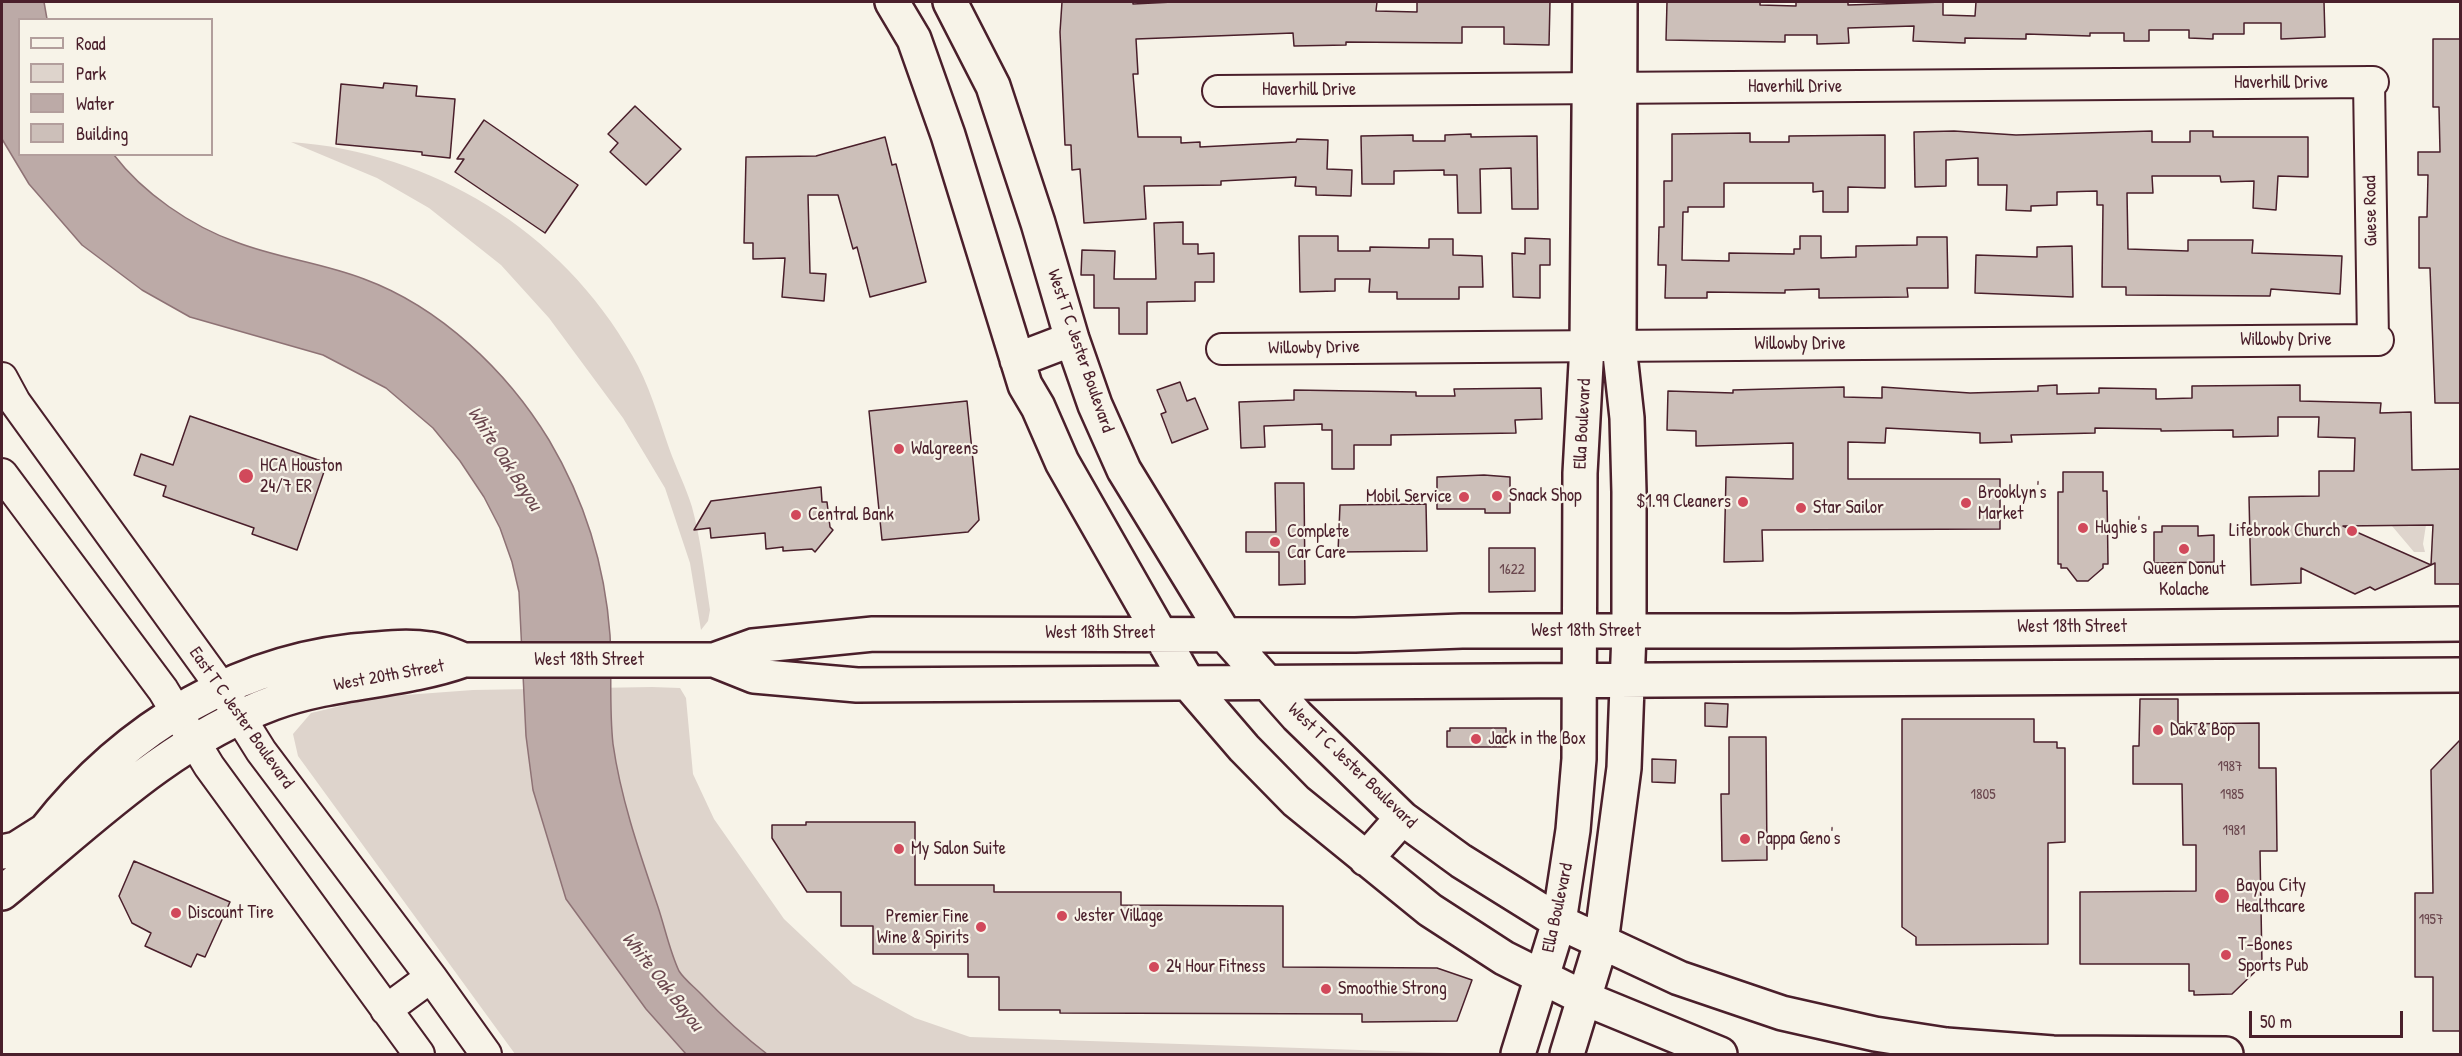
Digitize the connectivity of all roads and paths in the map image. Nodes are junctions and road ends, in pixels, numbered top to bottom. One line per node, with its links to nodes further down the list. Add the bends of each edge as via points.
1 (892, 2): 13 (main road, via 914,39 948,135)
2 (950, 2): 8 (main road, West T C Jester Boulevard, via 993,86)
3 (1590, 2): 6 (main road, Ella Boulevard)
4 (1620, 2): 6 (main road, Ella Boulevard)
5 (2371, 82): 6 (street, Haverhill Drive); 9 (street, Guese Road)
6 (1604, 88): 7 (street, Haverhill Drive); 10 (main road, Ella Boulevard); 11 (main road, Ella Boulevard)
7 (1218, 91)
8 (1072, 339): 13 (main road); 22 (main road, West T C Jester Boulevard, via 1124,470)
9 (2375, 340): 11 (street, Willowby Drive)
10 (1587, 345): 11 (street, Willowby Drive); 12 (street, Willowby Drive); 20 (main road, Ella Boulevard, via 1580,473)
11 (1619, 345): 21 (main road, Ella Boulevard, via 1627,418)
12 (1222, 349)
13 (1017, 360): 19 (main road, via 1062,462)
14 (2, 378): 32 (street, East T C Jester Boulevard, via 15,402)
15 (2, 474): 33 (street)
16 (2460, 624): 17 (main road, West 18th Street)
17 (2261, 626): 18 (main road, West 18th Street); 26 (main road)
18 (1998, 628): 21 (main road, West 18th Street); 28 (main road)
19 (1158, 632): 22 (main road, West 18th Street); 24 (main road, West 18th Street, via 873,634 753,646); 30 (main road)
20 (1580, 632): 21 (main road, West 18th Street); 22 (main road, West 18th Street); 27 (main road, Ella Boulevard)
21 (1629, 632): 29 (main road, Ella Boulevard)
22 (1225, 635): 31 (main road, West T C Jester Boulevard)
23 (470, 660): 24 (main road, West 18th Street); 32 (main road, West 20th Street, via 431,649 372,649 311,656); 34 (main road, West 20th Street, via 431,672 326,687 275,702)
24 (714, 660): 30 (main road, West 18th Street, via 754,676 857,685)
25 (2460, 675): 26 (main road, West 18th Street)
26 (2261, 677): 28 (main road, West 18th Street)
27 (1579, 679): 29 (main road, West 18th Street); 31 (main road, West 18th Street); 41 (main road, Ella Boulevard, via 1579,759)
28 (1997, 679): 29 (main road, West 18th Street)
29 (1628, 680): 42 (main road, Ella Boulevard, via 1624,768)
30 (1188, 683): 31 (main road, West 18th Street); 39 (main road, via 1296,801)
31 (1266, 683): 36 (main road, West T C Jester Boulevard)
32 (221, 687): 33 (main road, West 20th Street); 34 (street, East T C Jester Boulevard)
33 (176, 712): 35 (street); 37 (main road, West 20th Street, via 105,766)
34 (240, 718): 35 (main road, West 20th Street); 43 (street, East T C Jester Boulevard)
35 (194, 742): 40 (main road, West 20th Street, via 107,804); 46 (street)
36 (1402, 818): 39 (main road); 41 (main road, West T C Jester Boulevard, via 1461,861)
37 (46, 830): 38 (main road, via 16,849); 40 (main road, West 20th Street)
38 (2, 852)
39 (1366, 859): 44 (main road, via 1430,910)
40 (2, 892)
41 (1559, 922): 42 (main road, West T C Jester Boulevard); 44 (main road, Ella Boulevard)
42 (1601, 943): 45 (main road, Ella Boulevard); 52 (main road, West T C Jester Boulevard, via 1730,997 1828,1025 1946,1045)
43 (431, 977): 46 (street); 48 (street, East T C Jester Boulevard)
44 (1542, 979): 45 (main road); 49 (main road, Ella Boulevard)
45 (1586, 999): 50 (main road, Ella Boulevard); 51 (main road)
46 (386, 1010): 47 (street)
47 (419, 1054)
48 (486, 1054)
49 (1518, 1054)
50 (1568, 1054)
51 (1720, 1054)
52 (2053, 1054): 53 (main road, West T C Jester Boulevard)
53 (2226, 1054)

